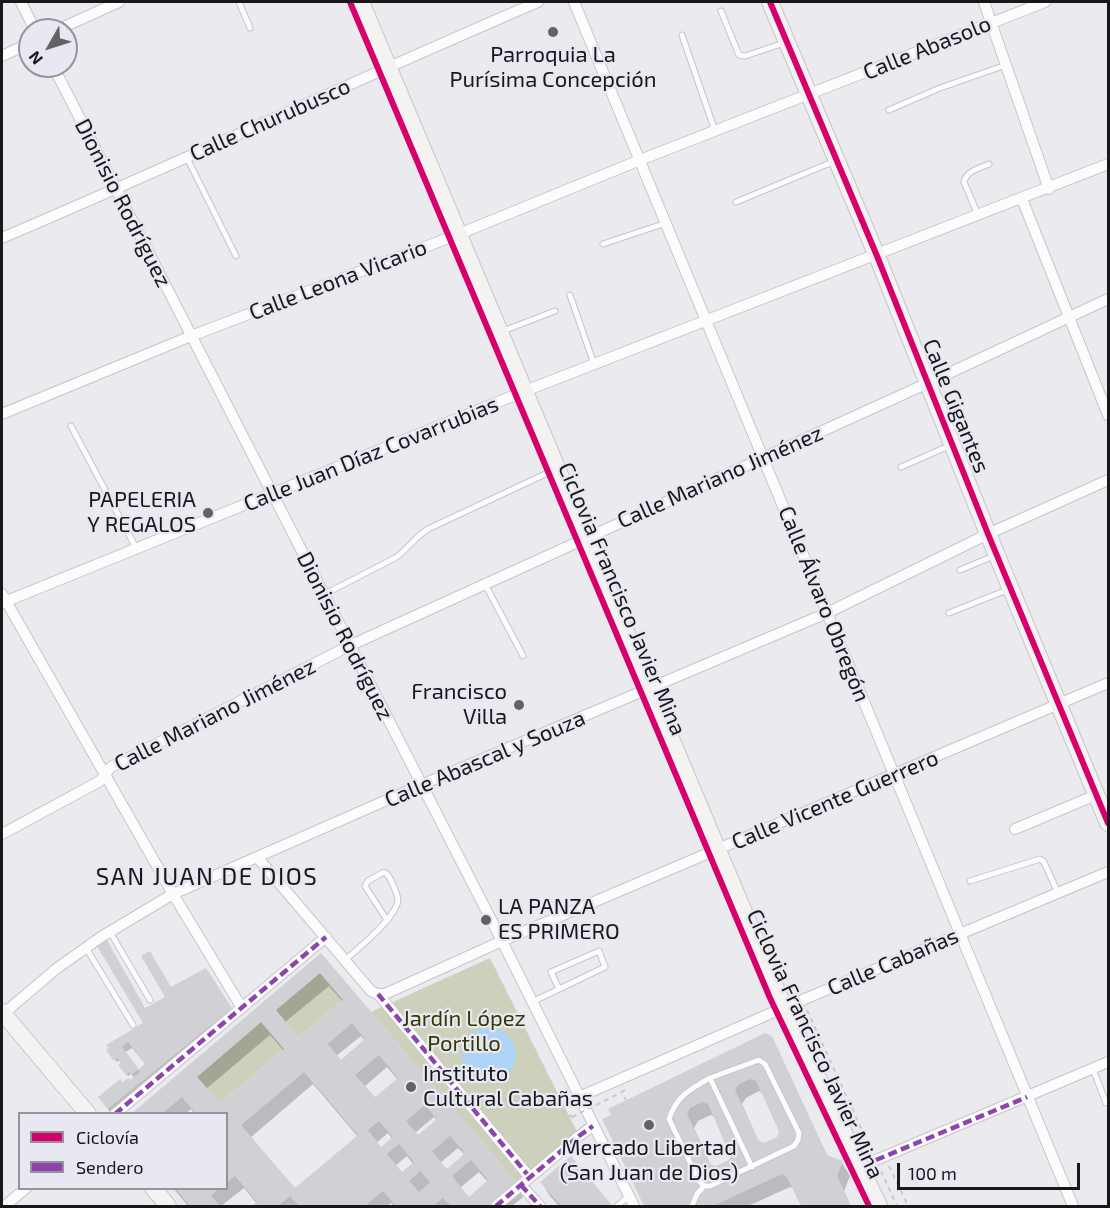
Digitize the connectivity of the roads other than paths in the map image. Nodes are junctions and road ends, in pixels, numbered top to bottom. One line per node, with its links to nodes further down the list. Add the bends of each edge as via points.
1 (21, 2): 11 (street)
2 (119, 2): 12 (street)
3 (239, 2): 14 (lane)
4 (361, 2): 20 (main road)
5 (538, 2): 20 (street, Calle Churubusco)
6 (574, 2): 26 (street, Calle Álvaro Obregón)
7 (770, 2): 16 (main road, Calle Gigantes)
8 (984, 2): 13 (street)
9 (1045, 2): 13 (street, Calle Abasolo)
10 (721, 11): 16 (lane, via 739,55)
11 (29, 18)
12 (78, 21)
13 (991, 22): 19 (street); 22 (street, Calle Abasolo)
14 (250, 27)
15 (682, 35): 24 (lane)
16 (787, 42): 22 (main road, Calle Gigantes)
17 (18, 49): 18 (street)
18 (2, 56)
19 (1006, 65): 23 (lane); 30 (street)
20 (388, 66): 25 (street, Calle Churubusco); 36 (main road)
21 (59, 78): 31 (street, Dionisio Rodríguez)
22 (808, 95): 24 (street, Calle Leona Vicario); 27 (main road, Calle Gigantes)
23 (889, 110)
24 (715, 131): 26 (street, Calle Leona Vicario)
25 (187, 158): 31 (street, Calle Churubusco); 39 (lane)
26 (640, 160): 35 (street, Calle Álvaro Obregón); 36 (street, Calle Leona Vicario)
27 (836, 161): 33 (lane); 40 (main road, Calle Gigantes)
28 (989, 164): 34 (lane, via 965,177)
29 (1108, 164): 30 (street, Calle Juan Díaz Covarrubias)
30 (1049, 189): 32 (street, Calle Juan Díaz Covarrubias)
31 (116, 190): 37 (street, Calle Churubusco); 47 (street, Dionisio Rodríguez)
32 (1022, 199): 34 (street, Calle Juan Díaz Covarrubias); 44 (street)
33 (736, 202)
34 (978, 216): 40 (street, Calle Juan Díaz Covarrubias)
35 (666, 223): 38 (lane); 45 (street, Calle Álvaro Obregón)
36 (459, 234): 46 (main road); 47 (street, Calle Leona Vicario)
37 (2, 238)
38 (603, 244)
39 (236, 256)
40 (877, 256): 45 (street, Calle Juan Díaz Covarrubias); 49 (main road, Calle Gigantes)
41 (570, 295): 48 (lane)
42 (1108, 299): 44 (street, Calle Mariano Jiménez)
43 (555, 311): 46 (lane)
44 (1070, 316): 49 (street, Calle Mariano Jiménez); 52 (street)
45 (707, 322): 48 (street, Calle Juan Díaz Covarrubias); 55 (street, Calle Álvaro Obregón)
46 (500, 332): 50 (main road)
47 (191, 336): 51 (street, Calle Leona Vicario); 59 (street, Dionisio Rodríguez)
48 (594, 365): 50 (street, Calle Juan Díaz Covarrubias)
49 (928, 383): 54 (main road, Calle Gigantes); 55 (street, Calle Mariano Jiménez)
50 (525, 392): 57 (main road); 59 (street, Calle Juan Díaz Covarrubias)
51 (2, 414)
52 (1108, 415)
53 (71, 426): 62 (lane)
54 (952, 445): 56 (lane); 60 (main road, Calle Gigantes)
55 (763, 458): 61 (street, Calle Mariano Jiménez); 69 (street, Calle Álvaro Obregón)
56 (901, 467)
57 (557, 468): 61 (main road); 67 (lane, via 428,529 395,558)
58 (1108, 480): 60 (street, Calle Abascal y Souza)
59 (272, 494): 62 (street, Calle Juan Díaz Covarrubias); 67 (street, Dionisio Rodríguez)
60 (988, 534): 63 (main road, Calle Gigantes); 69 (street, Calle Abascal y Souza)
61 (586, 538): 65 (street, Calle Mariano Jiménez); 74 (main road)
62 (136, 548): 68 (street, Calle Juan Díaz Covarrubias)
63 (997, 554): 64 (lane); 66 (main road, Calle Gigantes)
64 (960, 570)
65 (485, 584): 71 (street, Calle Mariano Jiménez); 72 (lane)
66 (1012, 588): 70 (lane); 75 (main road, Calle Gigantes)
67 (323, 595): 71 (street, Dionisio Rodríguez)
68 (3, 599): 77 (street)
69 (827, 613): 74 (street, Calle Abascal y Souza); 76 (street, Calle Álvaro Obregón)
70 (949, 613)
71 (350, 646): 77 (street, Calle Mariano Jiménez, via 111,767); 78 (street, Dionisio Rodríguez)
72 (524, 656)
73 (1108, 683): 75 (street, Calle Vicente Guerrero)
74 (650, 689): 78 (street, Calle Abascal y Souza); 83 (main road)
75 (1060, 704): 76 (street, Calle Vicente Guerrero); 79 (main road, Calle Gigantes)
76 (894, 774): 83 (street, Calle Vicente Guerrero); 91 (street, Calle Álvaro Obregón)
77 (104, 775): 82 (street, Calle Mariano Jiménez, via 98,782); 88 (street)
78 (421, 785): 84 (street, Calle Abascal y Souza); 93 (street, Dionisio Rodríguez)
79 (1096, 795): 80 (main road, Calle Gigantes); 81 (street)
80 (1108, 823)
81 (1015, 830)
82 (2, 834)
83 (717, 851): 93 (street, Calle Vicente Guerrero); 100 (main road)
84 (258, 857): 88 (street, Calle Abascal y Souza); 92 (street)
85 (1108, 872): 87 (street, Calle Cabañas)
86 (970, 881): 87 (lane, via 1040,859)
87 (1058, 893): 91 (street, Calle Cabañas)
88 (173, 894): 90 (street, Calle Abascal y Souza); 101 (street)
89 (387, 920): 89 (lane, via 398,899 389,875 384,872 365,886); 95 (lane)
90 (110, 931): 94 (street, Calle Abascal y Souza); 98 (lane)
91 (960, 934): 100 (street, Calle Cabañas); 108 (street, Calle Álvaro Obregón)
92 (326, 937): 95 (street); 101 (street)
93 (502, 941): 97 (street, Calle Vicente Guerrero); 99 (street, Dionisio Rodríguez)
94 (86, 948): 102 (street, Calle Abascal y Souza); 103 (lane)
95 (345, 960): 97 (street)
96 (559, 989): 96 (lane, via 605,967 599,951 551,972); 99 (lane)
97 (378, 994): 115 (street)
98 (150, 1000)
99 (532, 1002): 107 (street, Dionisio Rodríguez)
100 (784, 1007): 107 (street, Calle Cabañas); 129 (main road)
101 (242, 1008): 111 (street)
102 (2, 1014): 110 (main road)
103 (133, 1025)
104 (1108, 1062): 105 (street)
105 (1093, 1069): 108 (street); 109 (lane)
106 (710, 1078): 114 (lane); 114 (lane, via 759,1060 765,1064 799,1134 794,1146); 118 (lane, via 686,1091 669,1119)
107 (579, 1096): 112 (street, Dionisio Rodríguez)
108 (1027, 1097): 113 (street); 130 (street, Calle Álvaro Obregón)
109 (1106, 1103)
110 (87, 1112)
111 (116, 1112)
112 (593, 1126): 115 (street); 116 (street, Dionisio Rodríguez)
113 (880, 1158)
114 (752, 1167): 118 (lane)
115 (531, 1174): 117 (street)
116 (619, 1177): 121 (street, Dionisio Rodríguez); 127 (lane, via 629,1184)
117 (521, 1185): 124 (street); 125 (street)
118 (704, 1186): 128 (lane)
119 (24, 1190): 122 (street)
120 (155, 1190): 123 (main road)
121 (631, 1201): 126 (lane)
122 (5, 1206)
123 (168, 1206)
124 (496, 1206)
125 (540, 1206)
126 (617, 1206)
127 (639, 1206)
128 (692, 1206)
129 (879, 1206)
130 (1073, 1206)

